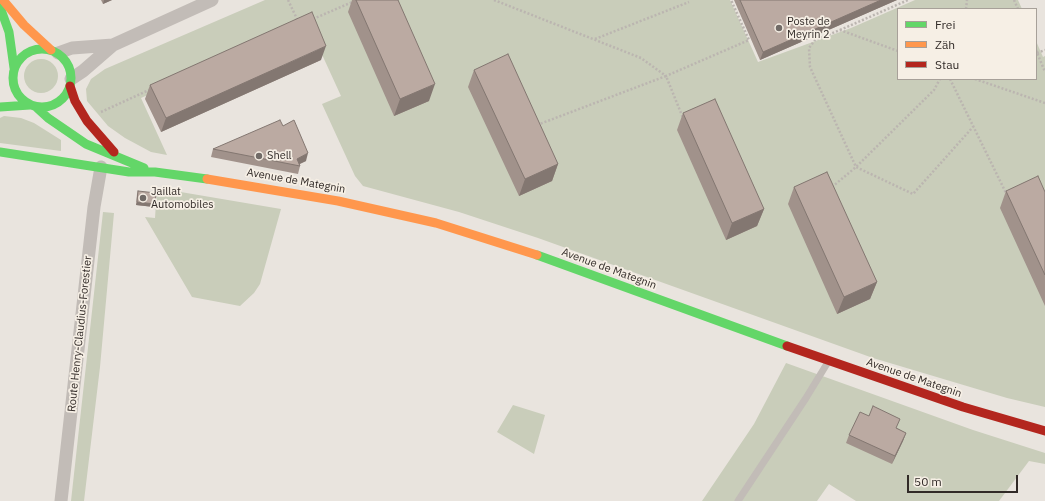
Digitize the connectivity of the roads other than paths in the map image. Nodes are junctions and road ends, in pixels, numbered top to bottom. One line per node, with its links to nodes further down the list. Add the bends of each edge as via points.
1 (3, 0): 5 (main road, via 24,25)
2 (212, 0): 4 (street)
3 (0, 8): 6 (main road, via 9,32)
4 (113, 45): 5 (street); 7 (street)
5 (55, 51): 6 (main road, via 36,48 29,51 17,61); 7 (main road, via 68,64)
6 (13, 71): 8 (main road); 9 (main road, via 15,90 24,101)
7 (70, 82): 9 (main road, via 60,101 48,106); 12 (main road, Avenue de Mategnin, via 75,101 88,121)
8 (1, 84)
9 (33, 106): 10 (main road); 12 (main road, Avenue de Mategnin, via 86,144)
10 (0, 108)
11 (0, 152): 13 (main road, Avenue de Mategnin)
12 (118, 156): 14 (main road, Avenue de Mategnin)
13 (101, 168): 14 (main road, Avenue de Mategnin); 17 (street, Route Henry-Claudius-Forestier, via 94,207)
14 (155, 172): 15 (main road, Avenue de Mategnin, via 300,193 436,223 508,245)
15 (829, 360): 16 (main road, Avenue de Mategnin, via 963,407); 18 (lane)
16 (1045, 431)
17 (60, 501)
18 (738, 501)

